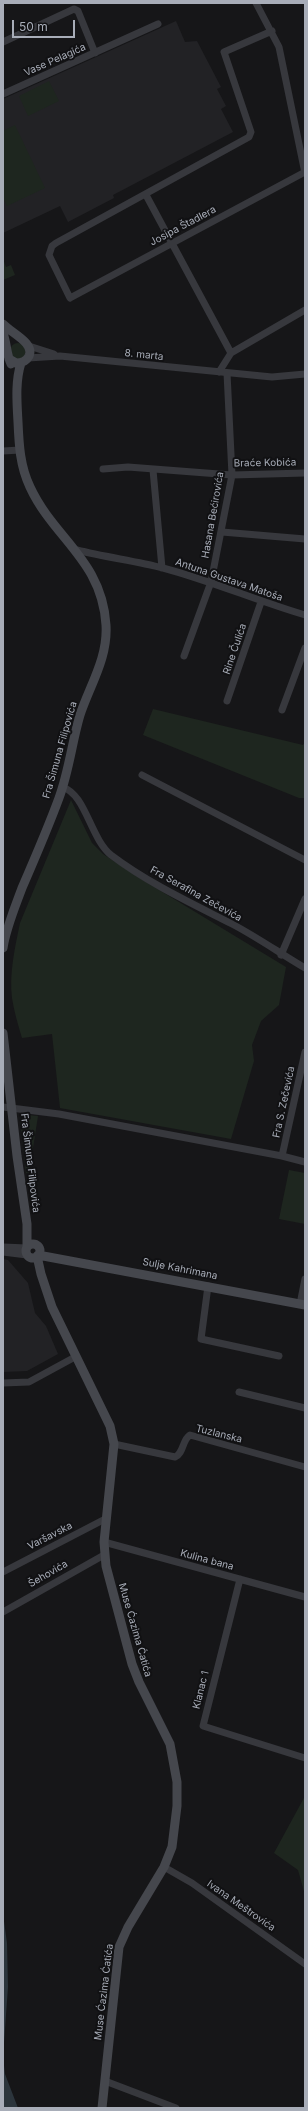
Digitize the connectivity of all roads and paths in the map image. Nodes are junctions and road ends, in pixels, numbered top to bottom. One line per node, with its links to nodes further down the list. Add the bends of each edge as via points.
1 (256, 3): 3 (street)
2 (158, 24): 5 (street, Vase Pelagića)
3 (272, 31): 7 (street, via 280,47); 8 (street, via 224,52 251,132 249,137)
4 (3, 42): 5 (street, via 74,9 78,11)
5 (95, 53): 6 (street, Vase Pelagića)
6 (3, 94)
7 (305, 173): 9 (street, Josipa Štadlera)
8 (146, 195): 9 (street); 9 (street, Josipa Štadlera, via 52,246 48,255 70,298)
9 (172, 244): 16 (street)
10 (305, 310): 16 (street)
11 (3, 324): 13 (main road)
12 (3, 333): 15 (main road)
13 (20, 339): 14 (main road); 15 (main road, via 13,340)
14 (29, 346): 17 (street); 18 (main road, via 30,351)
15 (6, 353): 18 (main road, via 14,362); 22 (main road)
16 (231, 354): 19 (street)
17 (60, 356): 18 (street); 19 (street, 8. marta)
18 (24, 360): 22 (main road)
19 (219, 372): 20 (street, 8. marta)
20 (227, 373): 21 (street, 8. marta, via 272,377); 28 (street, Hasana Bećirovića)
21 (305, 374)
22 (17, 384): 23 (main road, Fra Šimuna Filipovića)
23 (20, 450): 24 (street); 31 (main road, Fra Šimuna Filipovića, via 23,469 30,487)
24 (3, 451)
25 (103, 469): 26 (street, Braće Kobića, via 128,467)
26 (153, 470): 28 (street, Braće Kobića); 32 (street)
27 (305, 472): 28 (street, Braće Kobića)
28 (232, 475): 29 (street, Hasana Bećirovića)
29 (222, 532): 30 (street); 33 (street, Hasana Bećirovića)
30 (305, 540)
31 (76, 550): 32 (street, Antuna Gustava Matoša); 41 (main road, Fra Šimuna Filipovića, via 89,569 101,596 104,607 105,646 80,716)
32 (162, 568): 33 (street, Antuna Gustava Matoša)
33 (211, 582): 34 (street, Antuna Gustava Matoša); 37 (street, Hasana Bećirovića)
34 (261, 602): 35 (street, Antuna Gustava Matoša); 38 (street, Rine Čulića)
35 (305, 615)
36 (305, 648): 39 (street)
37 (184, 656)
38 (227, 702)
39 (282, 710)
40 (142, 775): 42 (street)
41 (62, 787): 44 (main road, Fra Šimuna Filipovića, via 16,903); 45 (street, Fra Serafina Zečevića, via 75,795 96,838 109,854 179,898 234,925)
42 (305, 860)
43 (305, 899): 45 (street)
44 (3, 948)
45 (281, 955): 46 (street, Fra Serafina Zečevića)
46 (305, 968)
47 (3, 1033): 49 (main road, Fra Šimuna Filipovića)
48 (305, 1052): 51 (street, Fra S. Zečevića)
49 (5, 1064): 50 (main road, Fra Šimuna Filipovića)
50 (8, 1108): 51 (street, via 59,1114); 55 (main road, Fra Šimuna Filipovića)
51 (282, 1156): 52 (street)
52 (305, 1162)
53 (3, 1247): 55 (street)
54 (3, 1252): 55 (street)
55 (33, 1252): 57 (main road, Sulje Kahrimana); 60 (main road, Muse Ćazima Ćatića, via 52,1307)
56 (305, 1279): 58 (street)
57 (208, 1286): 58 (main road, Sulje Kahrimana); 59 (street, via 201,1339)
58 (302, 1304)
59 (280, 1356)
60 (75, 1357): 61 (street, via 29,1382); 64 (main road, Muse Ćazima Ćatića, via 103,1409)
61 (3, 1383)
62 (238, 1392): 63 (street)
63 (305, 1408)
64 (114, 1444): 65 (street, Tuzlanska, via 175,1456 180,1454 185,1440 190,1435); 66 (main road, Muse Ćazima Ćatića)
65 (305, 1467)
66 (107, 1518): 67 (main road, Muse Ćazima Ćatića); 69 (street, Varšavska)
67 (104, 1542): 68 (main road, Muse Ćazima Ćatića); 70 (street, Kulina bana)
68 (104, 1555): 72 (street, Šehovića); 74 (main road, Muse Ćazima Ćatića, via 138,1682 170,1744 175,1764 177,1788 174,1834)
69 (3, 1572)
70 (240, 1579): 71 (street, Kulina bana); 73 (street, Klanac 1, via 203,1726)
71 (305, 1597)
72 (3, 1612)
73 (305, 1758)
74 (164, 1867): 75 (street, Ivana Meštrovića, via 192,1883); 76 (main road, Muse Ćazima Ćatića, via 119,1947)
75 (305, 1964)
76 (105, 2081): 77 (main road, Muse Ćazima Ćatića); 78 (street)
77 (102, 2108)
78 (176, 2108)

